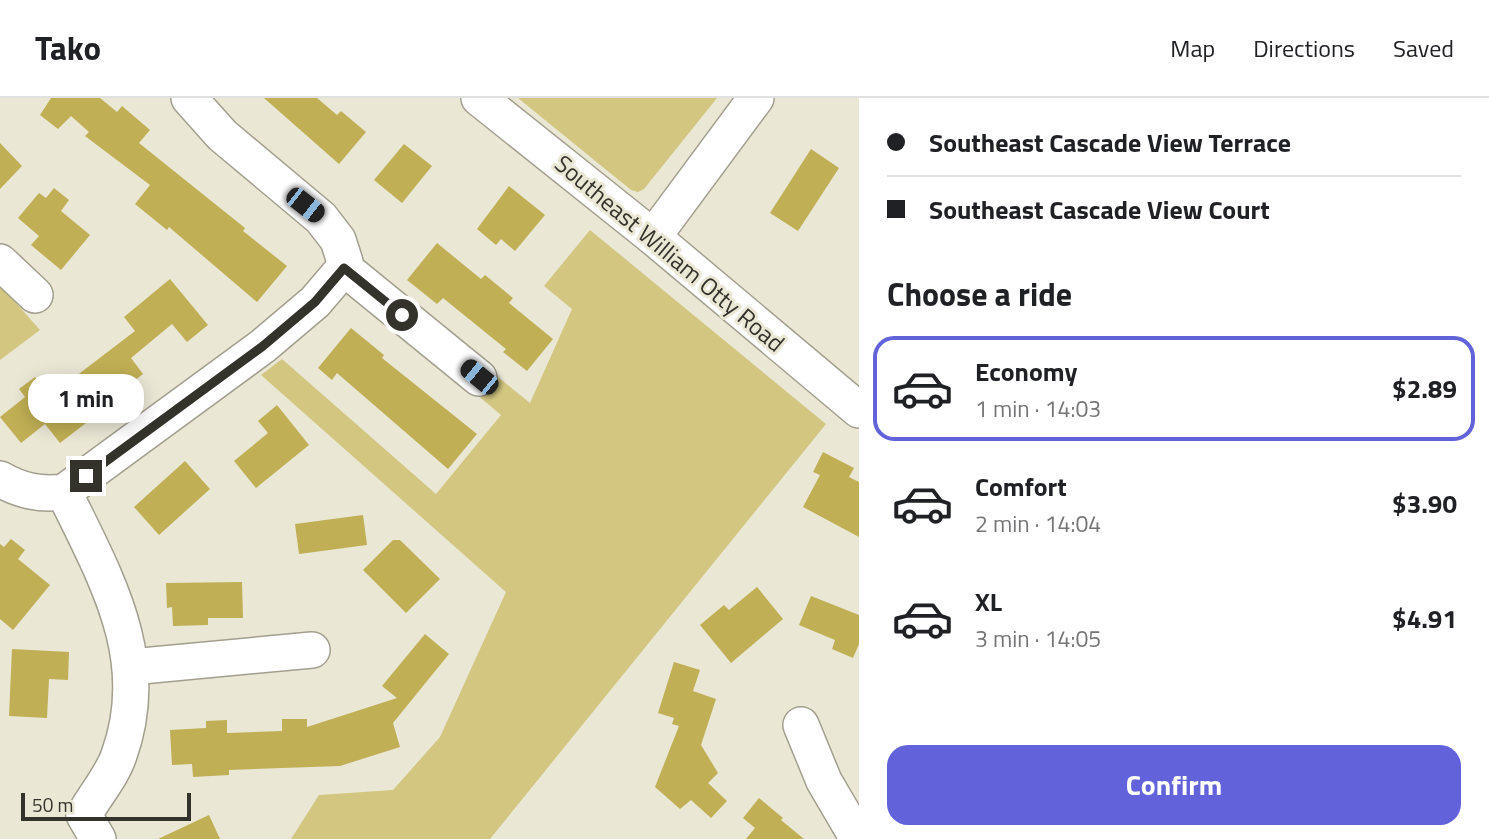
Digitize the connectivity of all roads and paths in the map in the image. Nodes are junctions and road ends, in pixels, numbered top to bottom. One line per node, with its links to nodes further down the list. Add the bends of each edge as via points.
1 (189, 98): 6 (street, via 222,135 321,218 338,240)
2 (479, 98): 4 (street, Southeast William Otty Road)
3 (756, 98): 4 (street)
4 (653, 237): 9 (street, Southeast William Otty Road)
5 (0, 262): 7 (street)
6 (344, 268): 8 (street); 11 (street, via 315,302 263,346)
7 (35, 295)
8 (479, 377)
9 (859, 410)
10 (0, 479): 11 (street, via 15,488 44,494)
11 (64, 492): 13 (street, via 115,597)
12 (312, 650): 13 (street)
13 (131, 667): 15 (street, via 127,730 118,759 84,815)
14 (801, 725): 16 (street, via 824,781)
15 (98, 839)
16 (858, 839)

